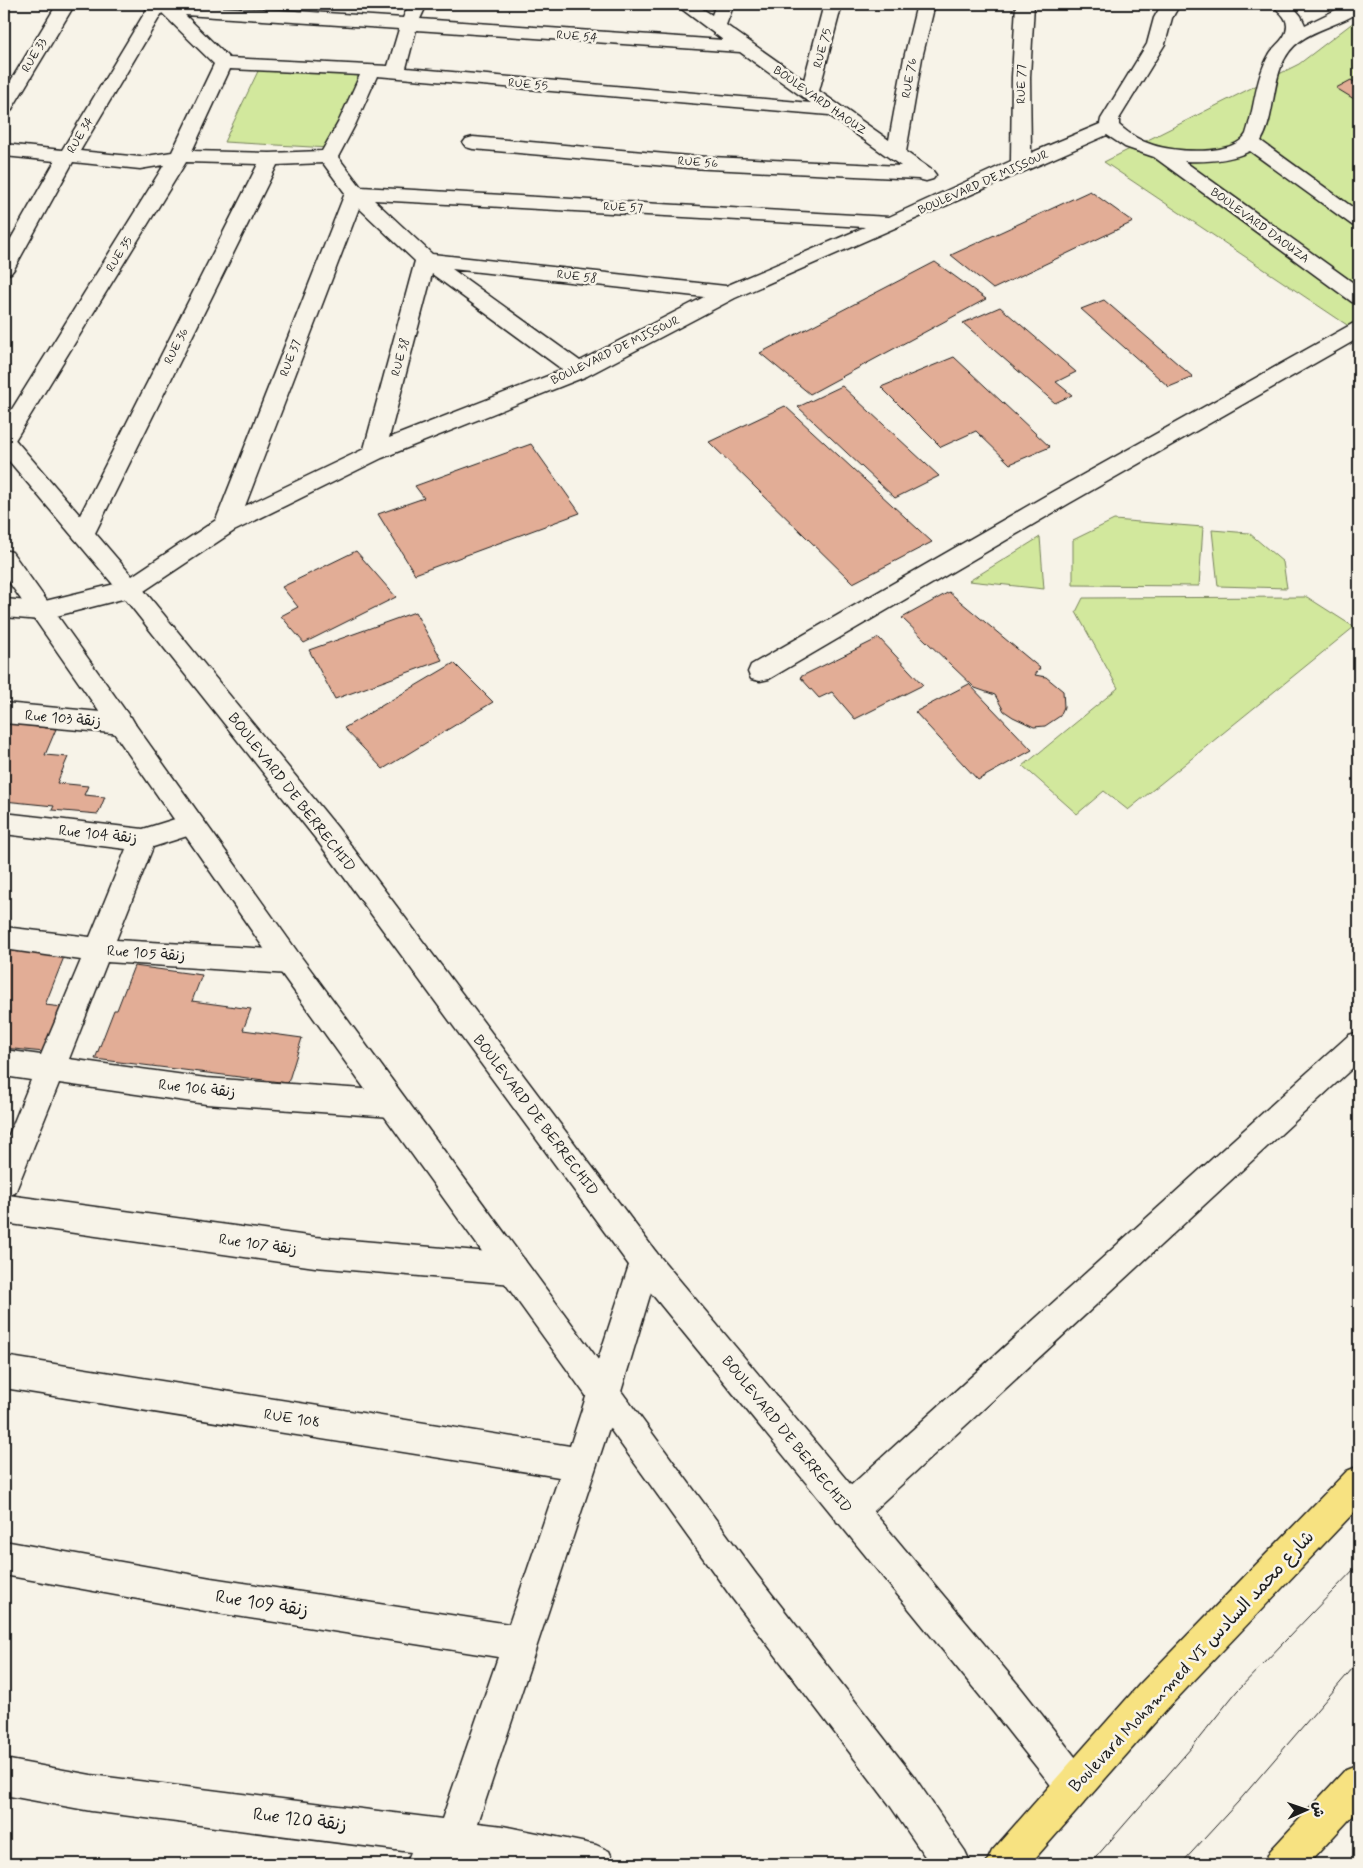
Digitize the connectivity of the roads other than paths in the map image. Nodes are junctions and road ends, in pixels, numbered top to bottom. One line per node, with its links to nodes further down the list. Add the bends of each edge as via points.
1 (66, 4): 20 (street, RUE 33)
2 (418, 4): 12 (street)
3 (684, 4): 13 (street, BOULEVARD HAOUZ)
4 (725, 4): 13 (street)
5 (833, 4): 19 (street, RUE 75)
6 (926, 4): 26 (street, RUE 76)
7 (1025, 4): 32 (street, RUE 77)
8 (1171, 4): 22 (street, via 1163,18 1156,44 1110,119)
9 (1281, 4): 14 (street, via 1292,14 1296,24)
10 (1359, 4): 14 (street)
11 (162, 6): 12 (street); 16 (street); 28 (street, RUE 34)
12 (410, 24): 15 (street, RUE 54); 18 (street)
13 (716, 27): 15 (street, BOULEVARD HAOUZ)
14 (1294, 37): 23 (street, via 1278,55)
15 (744, 47): 19 (street, BOULEVARD HAOUZ)
16 (224, 62): 17 (street, RUE 55); 29 (street, RUE 35)
17 (371, 70): 18 (street, RUE 55); 30 (street)
18 (396, 72): 21 (street, RUE 55)
19 (810, 92): 21 (street, BOULEVARD HAOUZ)
20 (4, 107)
21 (833, 110): 26 (street, BOULEVARD HAOUZ)
22 (1109, 127): 27 (street, via 1120,138); 32 (street, BOULEVARD DE MISSOUR)
23 (1250, 142): 27 (street, via 1239,150 1224,154); 36 (street)
24 (473, 143): 33 (street, RUE 56, via 689,162)
25 (4, 150): 28 (street)
26 (896, 153): 33 (street, BOULEVARD HAOUZ)
27 (1161, 154): 41 (street, BOULEVARD DAOUZA)
28 (68, 155): 29 (street, via 140,163); 39 (street, RUE 34)
29 (180, 156): 31 (street); 44 (street, RUE 35)
30 (328, 157): 31 (street); 34 (street)
31 (270, 158): 47 (street, RUE 36)
32 (1021, 164): 35 (street, BOULEVARD DE MISSOUR)
33 (924, 173): 35 (street, BOULEVARD HAOUZ)
34 (355, 193): 37 (street, RUE 57); 38 (street); 46 (street, RUE 37)
35 (956, 195): 37 (street, BOULEVARD DE MISSOUR)
36 (1359, 221)
37 (891, 222): 40 (street, BOULEVARD DE MISSOUR)
38 (426, 260): 40 (street, RUE 58); 43 (street); 45 (street, RUE 38)
39 (4, 269)
40 (728, 294): 43 (street, BOULEVARD DE MISSOUR)
41 (1359, 297)
42 (1359, 329): 52 (street)
43 (579, 371): 45 (street, BOULEVARD DE MISSOUR)
44 (4, 441): 47 (street, BOULEVARD DE BERRECHID)
45 (374, 453): 46 (street, BOULEVARD DE MISSOUR)
46 (226, 525): 49 (street, BOULEVARD DE MISSOUR)
47 (83, 532): 49 (street, BOULEVARD DE BERRECHID)
48 (4, 558): 51 (street)
49 (130, 589): 51 (street, BOULEVARD DE MISSOUR); 67 (street, BOULEVARD DE BERRECHID, via 328,835)
50 (4, 608): 51 (street, BOULEVARD DE MISSOUR)
51 (41, 611): 54 (street)
52 (760, 672)
53 (4, 714): 54 (street, Rue 103 زنقة)
54 (122, 724): 56 (street)
55 (4, 823): 57 (street, Rue 104 زنقة)
56 (191, 825): 57 (street, Rue 104 زنقة); 60 (street)
57 (143, 840): 59 (street)
58 (4, 938): 59 (street, Rue 105 زنقة)
59 (97, 950): 60 (street, Rue 105 زنقة); 63 (street)
60 (289, 962): 64 (street)
61 (1359, 1044): 73 (street)
62 (4, 1063): 63 (street, Rue 106 زنقة)
63 (51, 1069): 64 (street, Rue 106 زنقة, via 206,1091); 65 (street)
64 (392, 1104): 68 (street)
65 (4, 1183)
66 (4, 1209): 68 (street, Rue 107 زنقة, via 315,1252)
67 (645, 1262): 70 (street); 73 (street, BOULEVARD DE BERRECHID)
68 (513, 1269): 70 (street)
69 (4, 1372): 71 (street, RUE 108)
70 (604, 1395): 71 (street); 83 (street, via 744,1586 902,1791)
71 (580, 1464): 75 (street)
72 (1359, 1483): 78 (main road, Boulevard Mohammed VI شارع محمد السادس, via 1152,1698)
73 (849, 1510): 78 (street, BOULEVARD DE BERRECHID)
74 (4, 1558): 75 (street, Rue 109 زنقة, via 211,1595)
75 (521, 1643): 79 (street)
76 (4, 1777): 79 (street, Rue 120 زنقة, via 91,1793)
77 (1359, 1782): 85 (main road)
78 (1074, 1786): 84 (main road, Boulevard Mohammed VI شارع محمد السادس)
79 (454, 1838): 80 (street, Rue 120 زنقة); 81 (street)
80 (501, 1854): 82 (street, Rue 120 زنقة)
81 (425, 1864)
82 (596, 1864)
83 (952, 1864)
84 (1005, 1864)
85 (1283, 1864)

